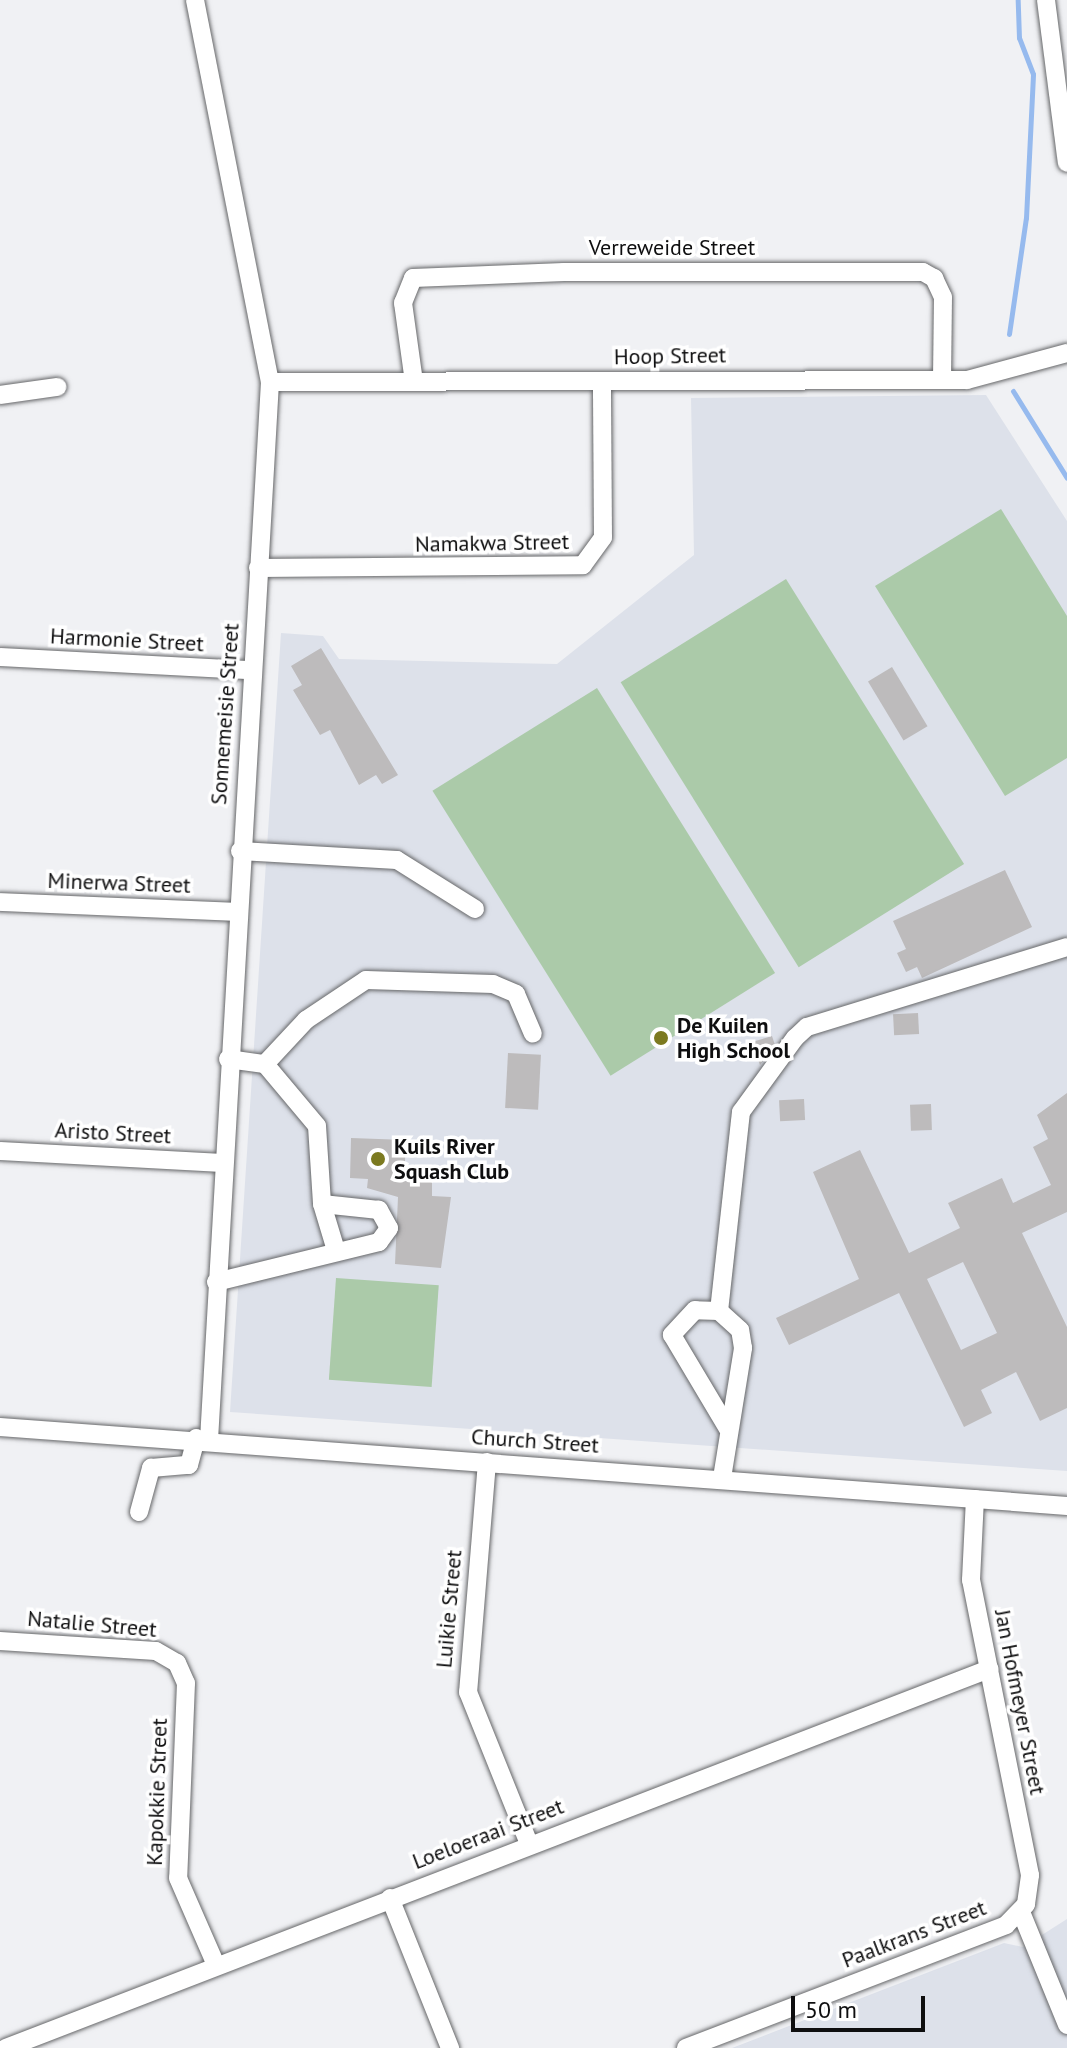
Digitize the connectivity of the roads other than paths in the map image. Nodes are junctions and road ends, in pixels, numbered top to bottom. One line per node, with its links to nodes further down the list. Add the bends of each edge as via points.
1 (195, 0): 8 (street, Sonnemeisie Street)
2 (1046, 0): 3 (street)
3 (1062, 73): 4 (street)
4 (1067, 163)
5 (1067, 353): 6 (street, Hoop Street, via 1010,374)
6 (942, 379): 7 (street, Hoop Street); 9 (street, Verreweide Street, via 943,297 934,278 923,272 564,272 413,278 403,303)
7 (602, 381): 9 (street, Hoop Street); 12 (street, Namakwa Street, via 603,537 583,565)
8 (270, 382): 9 (street, Hoop Street); 12 (street, Sonnemeisie Street)
9 (414, 382)
10 (57, 387): 11 (street)
11 (0, 395)
12 (258, 568): 14 (street, Sonnemeisie Street)
13 (0, 657): 14 (street, Harmonie Street)
14 (252, 670): 15 (street, Sonnemeisie Street)
15 (240, 851): 17 (street, via 397,860); 18 (street, Sonnemeisie Street)
16 (0, 902): 18 (street, Minerwa Street)
17 (475, 909)
18 (236, 912): 21 (street, Sonnemeisie Street)
19 (1067, 947): 28 (street, via 807,1027 795,1038 741,1112)
20 (533, 1034): 22 (street, via 516,994 493,984 366,980 318,1010)
21 (228, 1059): 22 (street); 24 (street, Sonnemeisie Street)
22 (265, 1064): 25 (street, via 317,1126)
23 (0, 1151): 24 (street, Aristo Street)
24 (223, 1163): 27 (street, Sonnemeisie Street)
25 (322, 1204): 26 (street); 26 (street, via 370,1207 389,1221 379,1242)
26 (335, 1247): 27 (street)
27 (216, 1282): 31 (street, Sonnemeisie Street)
28 (719, 1311): 30 (street, via 740,1330 743,1348); 30 (street, via 695,1310 672,1335)
29 (0, 1427): 31 (street, Church Street)
30 (728, 1429): 33 (street)
31 (203, 1438): 32 (street, Church Street); 36 (street, via 189,1465 151,1468)
32 (487, 1462): 33 (street, Church Street); 40 (street, Luikie Street, via 468,1692)
33 (722, 1478): 34 (street, Church Street)
34 (975, 1499): 35 (street, Church Street); 39 (street, Jan Hofmeyer Street, via 971,1580)
35 (1067, 1506)
36 (139, 1512)
37 (0, 1641): 38 (street, Natalie Street, via 156,1651)
38 (177, 1663): 43 (street, Kapokkie Street, via 186,1683 178,1878)
39 (989, 1669): 40 (street, Loeloeraai Street); 42 (street, Jan Hofmeyer Street, via 1030,1875)
40 (529, 1844): 41 (street, Loeloeraai Street)
41 (390, 1898): 43 (street, Loeloeraai Street); 46 (street)
42 (1021, 1912): 44 (street); 47 (street, Paalkrans Street, via 1006,1925)
43 (216, 1965): 45 (street, Loeloeraai Street)
44 (1066, 2020)
45 (6, 2048)
46 (450, 2048)
47 (686, 2048)

